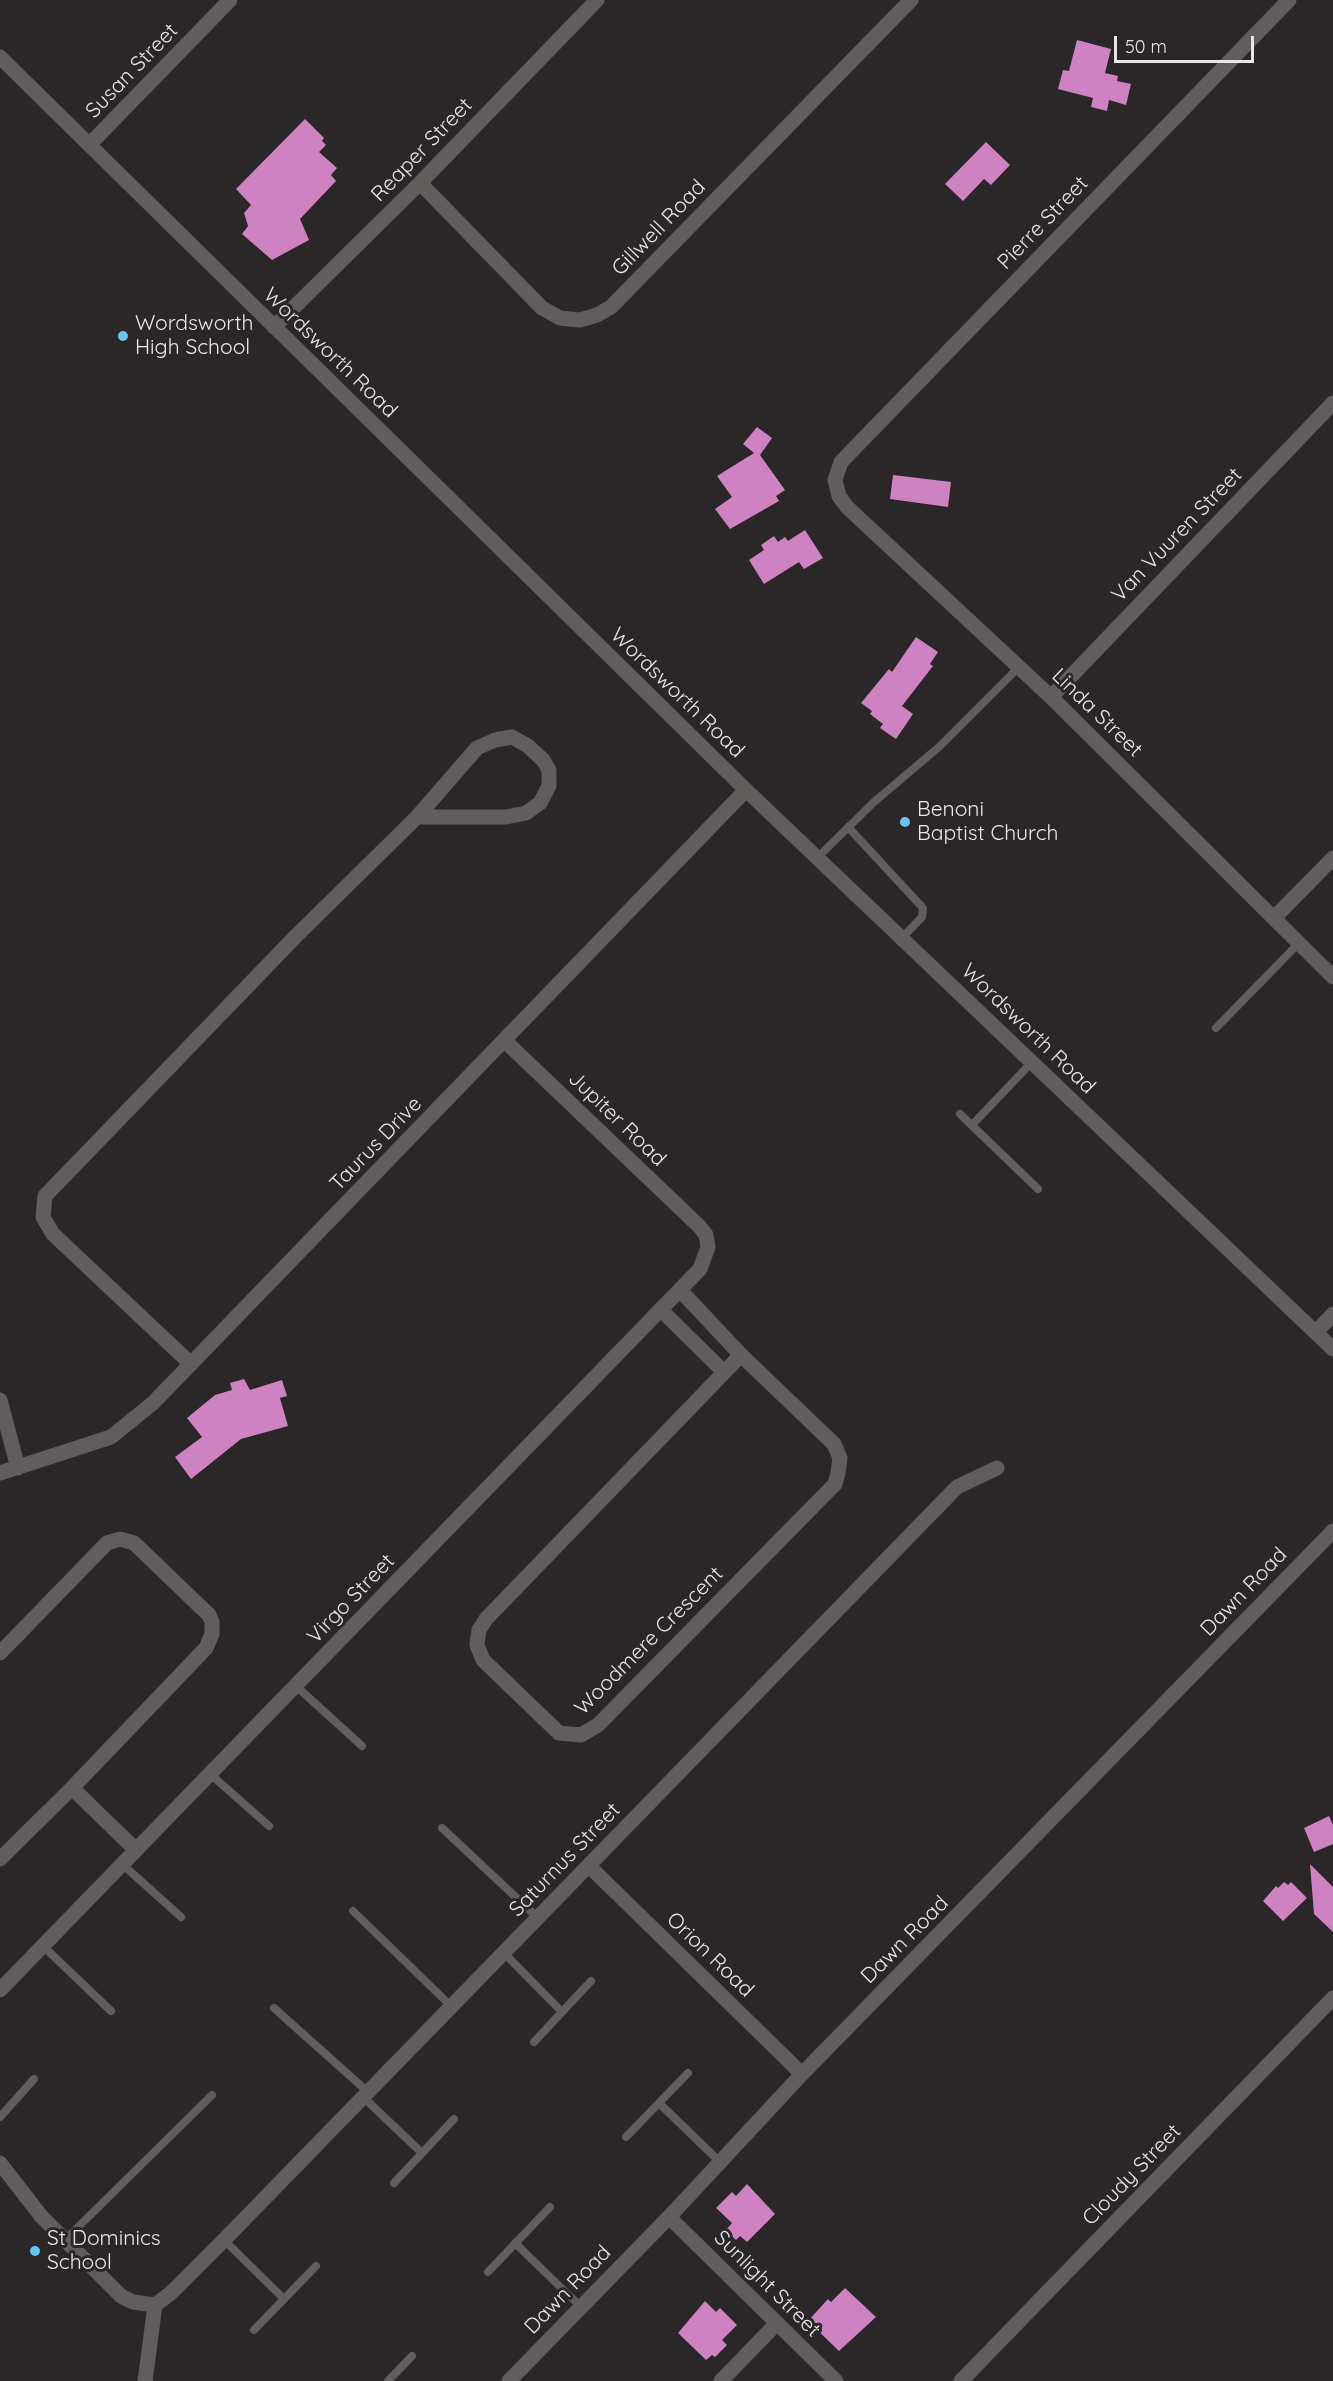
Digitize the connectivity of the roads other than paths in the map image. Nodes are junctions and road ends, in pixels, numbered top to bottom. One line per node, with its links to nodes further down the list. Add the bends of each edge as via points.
1 (230, 0): 6 (street, Susan Street)
2 (597, 0): 7 (street, Reaper Street)
3 (911, 0): 7 (street, Gillwell Road, via 611,307 597,315 580,320 560,318 542,308)
4 (1289, 0): 10 (street, Pierre Street, via 841,462)
5 (0, 57): 6 (street, Wordsworth Road)
6 (90, 144): 8 (street, Wordsworth Road)
7 (420, 183): 8 (street, Reaper Street)
8 (274, 327): 13 (street, Wordsworth Road)
9 (1333, 403): 12 (street, Van Vuuren Street)
10 (835, 480): 11 (street, Linda Street, via 847,507)
11 (1019, 667): 12 (street, Linda Street); 15 (lane, via 939,747)
12 (1051, 697): 18 (street, Linda Street)
13 (746, 790): 16 (street, Wordsworth Road); 23 (street, Taurus Drive)
14 (417, 817): 14 (street, via 477,748 495,740 512,737 528,746 549,770 549,786 540,803 526,813 506,817); 35 (street, via 287,944 45,1196 43,1216 53,1234)
15 (848, 827): 16 (lane); 19 (lane, via 923,909 922,917)
16 (817, 858): 19 (street, Wordsworth Road)
17 (1333, 858): 18 (street)
18 (1274, 918): 20 (street, Linda Street)
19 (902, 938): 24 (street, Wordsworth Road)
20 (1298, 944): 21 (street, Linda Street); 22 (lane)
21 (1333, 977)
22 (1216, 1028)
23 (505, 1041): 28 (street, Jupiter Road); 35 (street, Taurus Drive)
24 (1032, 1062): 26 (lane); 32 (street, Wordsworth Road)
25 (960, 1114): 26 (lane)
26 (972, 1125): 27 (lane)
27 (1038, 1189)
28 (700, 1227): 29 (street, Virgo Street, via 706,1235 706,1257)
29 (680, 1290): 30 (street, Virgo Street); 34 (street, Woodmere Crescent)
30 (661, 1310): 36 (street); 43 (street, Virgo Street)
31 (1333, 1314): 32 (street)
32 (1316, 1332): 33 (street, Wordsworth Road)
33 (1333, 1349)
34 (741, 1355): 36 (street, Woodmere Crescent); 36 (street, Woodmere Crescent, via 834,1444 840,1458 835,1484 598,1725 581,1735 559,1733 483,1660 477,1646 479,1630)
35 (191, 1364): 38 (street, Taurus Drive, via 153,1403 111,1437)
36 (724, 1372)
37 (0, 1400): 38 (street)
38 (18, 1468): 40 (street, Taurus Drive)
39 (997, 1468): 52 (street, Saturnus Street, via 957,1487)
40 (0, 1473)
41 (1333, 1531): 67 (street, Dawn Road)
42 (0, 1653): 46 (street, via 107,1543 115,1540 134,1543 209,1615 212,1634 206,1648)
43 (296, 1686): 44 (lane); 45 (street, Virgo Street)
44 (362, 1746)
45 (209, 1773): 47 (lane); 49 (street, Virgo Street)
46 (72, 1788): 49 (street); 50 (street)
47 (268, 1826)
48 (442, 1828): 55 (lane)
49 (136, 1850): 51 (street, Virgo Street)
50 (0, 1859)
51 (122, 1864): 54 (lane); 56 (street, Virgo Street)
52 (589, 1866): 55 (street, Saturnus Street); 67 (street, Orion Road)
53 (353, 1911): 61 (lane)
54 (181, 1917)
55 (537, 1917): 57 (street, Saturnus Street)
56 (43, 1946): 59 (street, Virgo Street); 63 (lane)
57 (504, 1953): 61 (street, Saturnus Street); 64 (lane)
58 (591, 1981): 64 (lane)
59 (0, 1990)
60 (1333, 1998): 97 (street, Cloudy Street)
61 (452, 2006): 69 (street, Saturnus Street)
62 (274, 2008): 69 (lane)
63 (111, 2011)
64 (562, 2013): 65 (lane)
65 (534, 2042)
66 (688, 2073): 71 (lane)
67 (802, 2074): 76 (street, Dawn Road)
68 (34, 2079): 72 (lane)
69 (365, 2094): 75 (lane); 82 (street, Saturnus Street)
70 (212, 2096): 81 (lane)
71 (659, 2103): 74 (lane); 76 (lane)
72 (0, 2117)
73 (454, 2119): 75 (lane)
74 (626, 2137)
75 (422, 2153): 78 (lane)
76 (720, 2162): 80 (street, Dawn Road)
77 (0, 2163): 81 (street)
78 (394, 2183)
79 (550, 2207): 83 (lane)
80 (669, 2217): 88 (street, Dawn Road); 89 (street, Sunlight Street)
81 (65, 2240): 87 (street, via 121,2296)
82 (224, 2240): 86 (lane); 87 (street, Saturnus Street)
83 (515, 2243): 85 (lane); 88 (lane)
84 (316, 2266): 86 (lane)
85 (488, 2272)
86 (283, 2298): 90 (lane)
87 (155, 2305): 92 (street)
88 (581, 2307): 94 (street, Dawn Road)
89 (777, 2323): 95 (street); 96 (street, Sunlight Street)
90 (254, 2330)
91 (412, 2356): 93 (lane)
92 (145, 2381)
93 (388, 2381)
94 (509, 2381)
95 (721, 2381)
96 (836, 2381)
97 (961, 2381)

